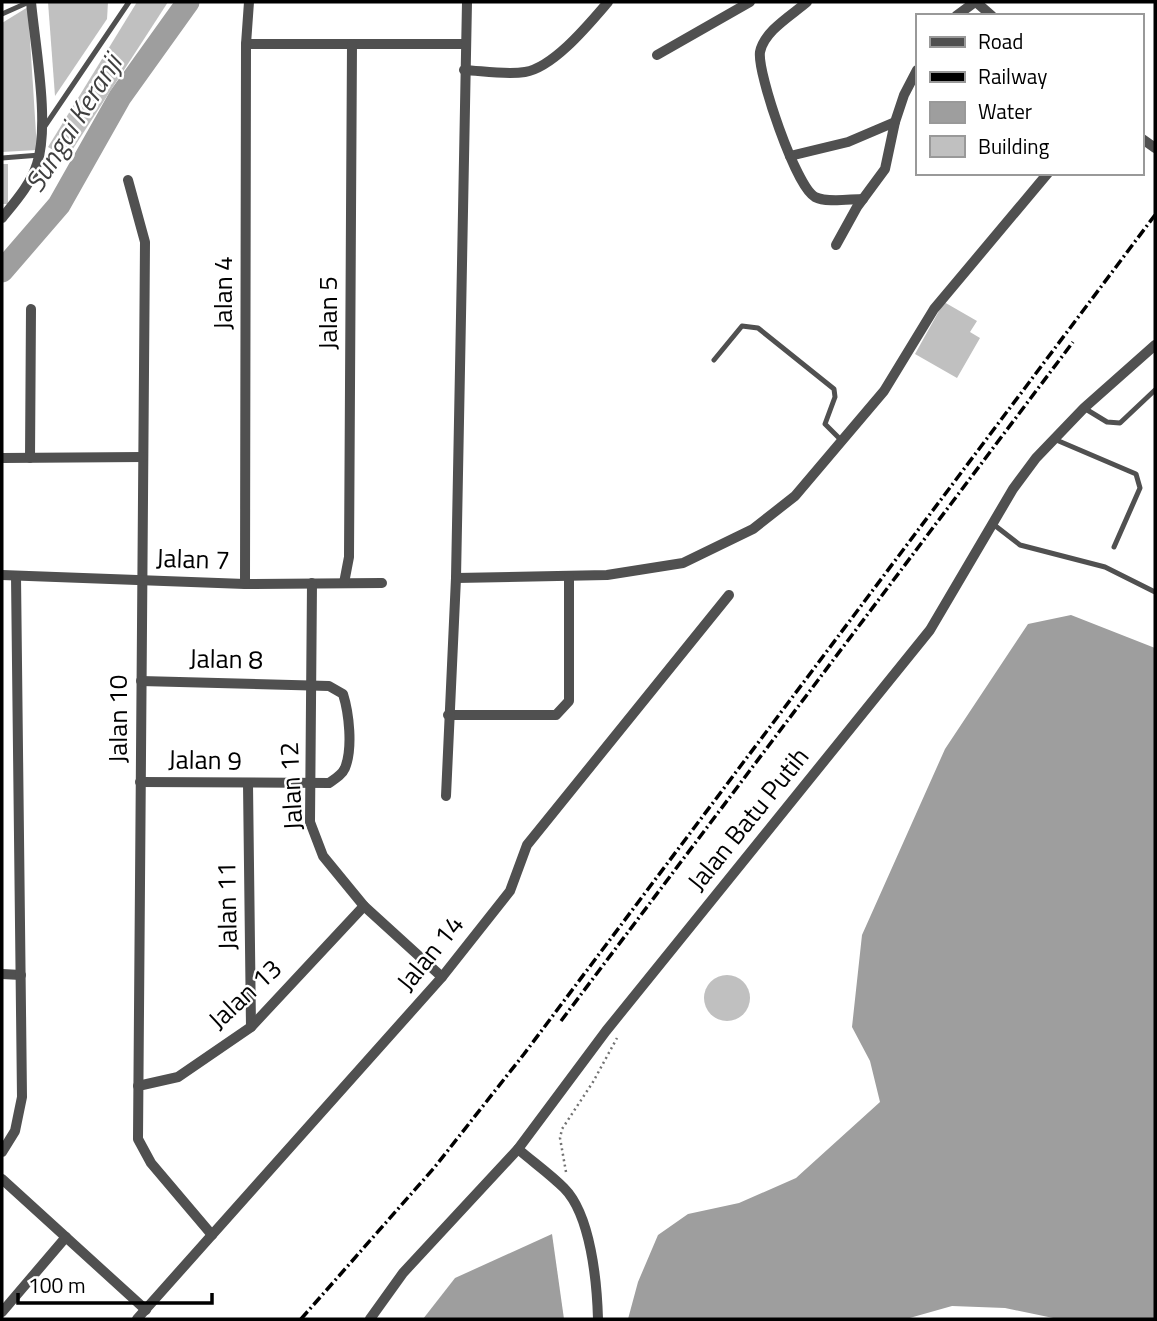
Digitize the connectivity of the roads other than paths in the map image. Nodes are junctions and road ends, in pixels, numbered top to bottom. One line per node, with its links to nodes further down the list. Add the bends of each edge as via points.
1 (30, 2): 9 (lane); 19 (street)
2 (129, 2): 19 (lane)
3 (249, 2): 12 (street, Jalan 4)
4 (467, 2): 14 (street)
5 (608, 2): 16 (street, via 544,64 523,72)
6 (750, 2): 15 (street)
7 (807, 2): 21 (street, via 773,31 760,55)
8 (976, 2): 10 (street); 11 (street)
9 (2, 14)
10 (960, 14)
11 (990, 14)
12 (246, 44): 13 (street); 48 (street, Jalan 4)
13 (352, 44): 14 (street); 46 (street, Jalan 5, via 349,557)
14 (466, 44): 16 (street)
15 (656, 55)
16 (464, 70): 43 (street)
17 (916, 72): 18 (street)
18 (895, 122): 21 (street, via 848,142); 25 (street, via 885,169)
19 (41, 132): 20 (street)
20 (40, 155): 22 (lane); 26 (street, via 22,193)
21 (790, 156): 25 (street, via 808,192 817,198)
22 (2, 158)
23 (1046, 175): 34 (street, via 934,309 884,391)
24 (128, 180): 36 (street, Jalan 10, via 145,242)
25 (863, 199): 27 (street)
26 (2, 218)
27 (836, 245)
28 (31, 309): 37 (street)
29 (1155, 345): 32 (street, Jalan Batu Putih)
30 (714, 360): 34 (lane, via 736,330 758,328 834,388 825,424)
31 (1155, 390): 32 (lane, via 1120,423 1107,422)
32 (1084, 408): 33 (street, Jalan Batu Putih)
33 (1054, 439): 38 (street, Jalan Batu Putih, via 1036,457); 39 (lane, via 1136,474 1140,488)
34 (842, 441): 42 (street, via 795,496 753,529 683,563)
35 (2, 457): 37 (street)
36 (143, 457): 37 (street); 44 (street, Jalan 10)
37 (30, 458)
38 (993, 524): 49 (lane, via 1020,545 1105,567); 64 (street, Jalan Batu Putih, via 930,630 606,1031)
39 (1114, 547)
40 (2, 575): 41 (street, Jalan 7)
41 (16, 576): 44 (street, Jalan 7); 60 (street)
42 (569, 577): 43 (street); 53 (street, via 569,701 565,709 556,715)
43 (456, 578): 53 (street)
44 (142, 581): 48 (street, Jalan 7); 51 (street, Jalan 10)
45 (312, 583): 46 (street, Jalan 7); 48 (street, Jalan 7); 52 (street, Jalan 12)
46 (344, 583): 47 (street, Jalan 7)
47 (382, 583)
48 (245, 584)
49 (1155, 592)
50 (729, 595): 61 (street, Jalan 14, via 527,845 510,891)
51 (141, 681): 52 (street, Jalan 8); 54 (street, Jalan 10)
52 (311, 684): 56 (street, Jalan 12); 56 (street, Jalan 8, via 343,694 348,736 343,772 329,783)
53 (448, 715): 57 (street)
54 (140, 782): 55 (street, Jalan 9); 63 (street, Jalan 10)
55 (248, 784): 56 (street, Jalan 9); 62 (street, Jalan 11)
56 (311, 785): 58 (street, Jalan 12, via 310,822 323,856)
57 (446, 796)
58 (364, 906): 61 (street, Jalan 12); 62 (street, Jalan 13)
59 (2, 974): 60 (street)
60 (21, 975): 65 (street, via 20,1117)
61 (442, 977): 67 (street, Jalan 14)
62 (251, 1027): 63 (street, Jalan 13, via 178,1077)
63 (138, 1086): 67 (street, Jalan 10, via 138,1139 151,1163)
64 (518, 1149): 72 (street, Jalan Batu Putih, via 403,1273); 73 (street, via 566,1190 580,1218 591,1252)
65 (2, 1152)
66 (2, 1178): 68 (street)
67 (212, 1235): 69 (street, Jalan 14)
68 (66, 1237): 69 (street); 70 (street)
69 (146, 1310): 71 (street, Jalan 14)
70 (2, 1312)
71 (137, 1319)
72 (370, 1319)
73 (598, 1319)

